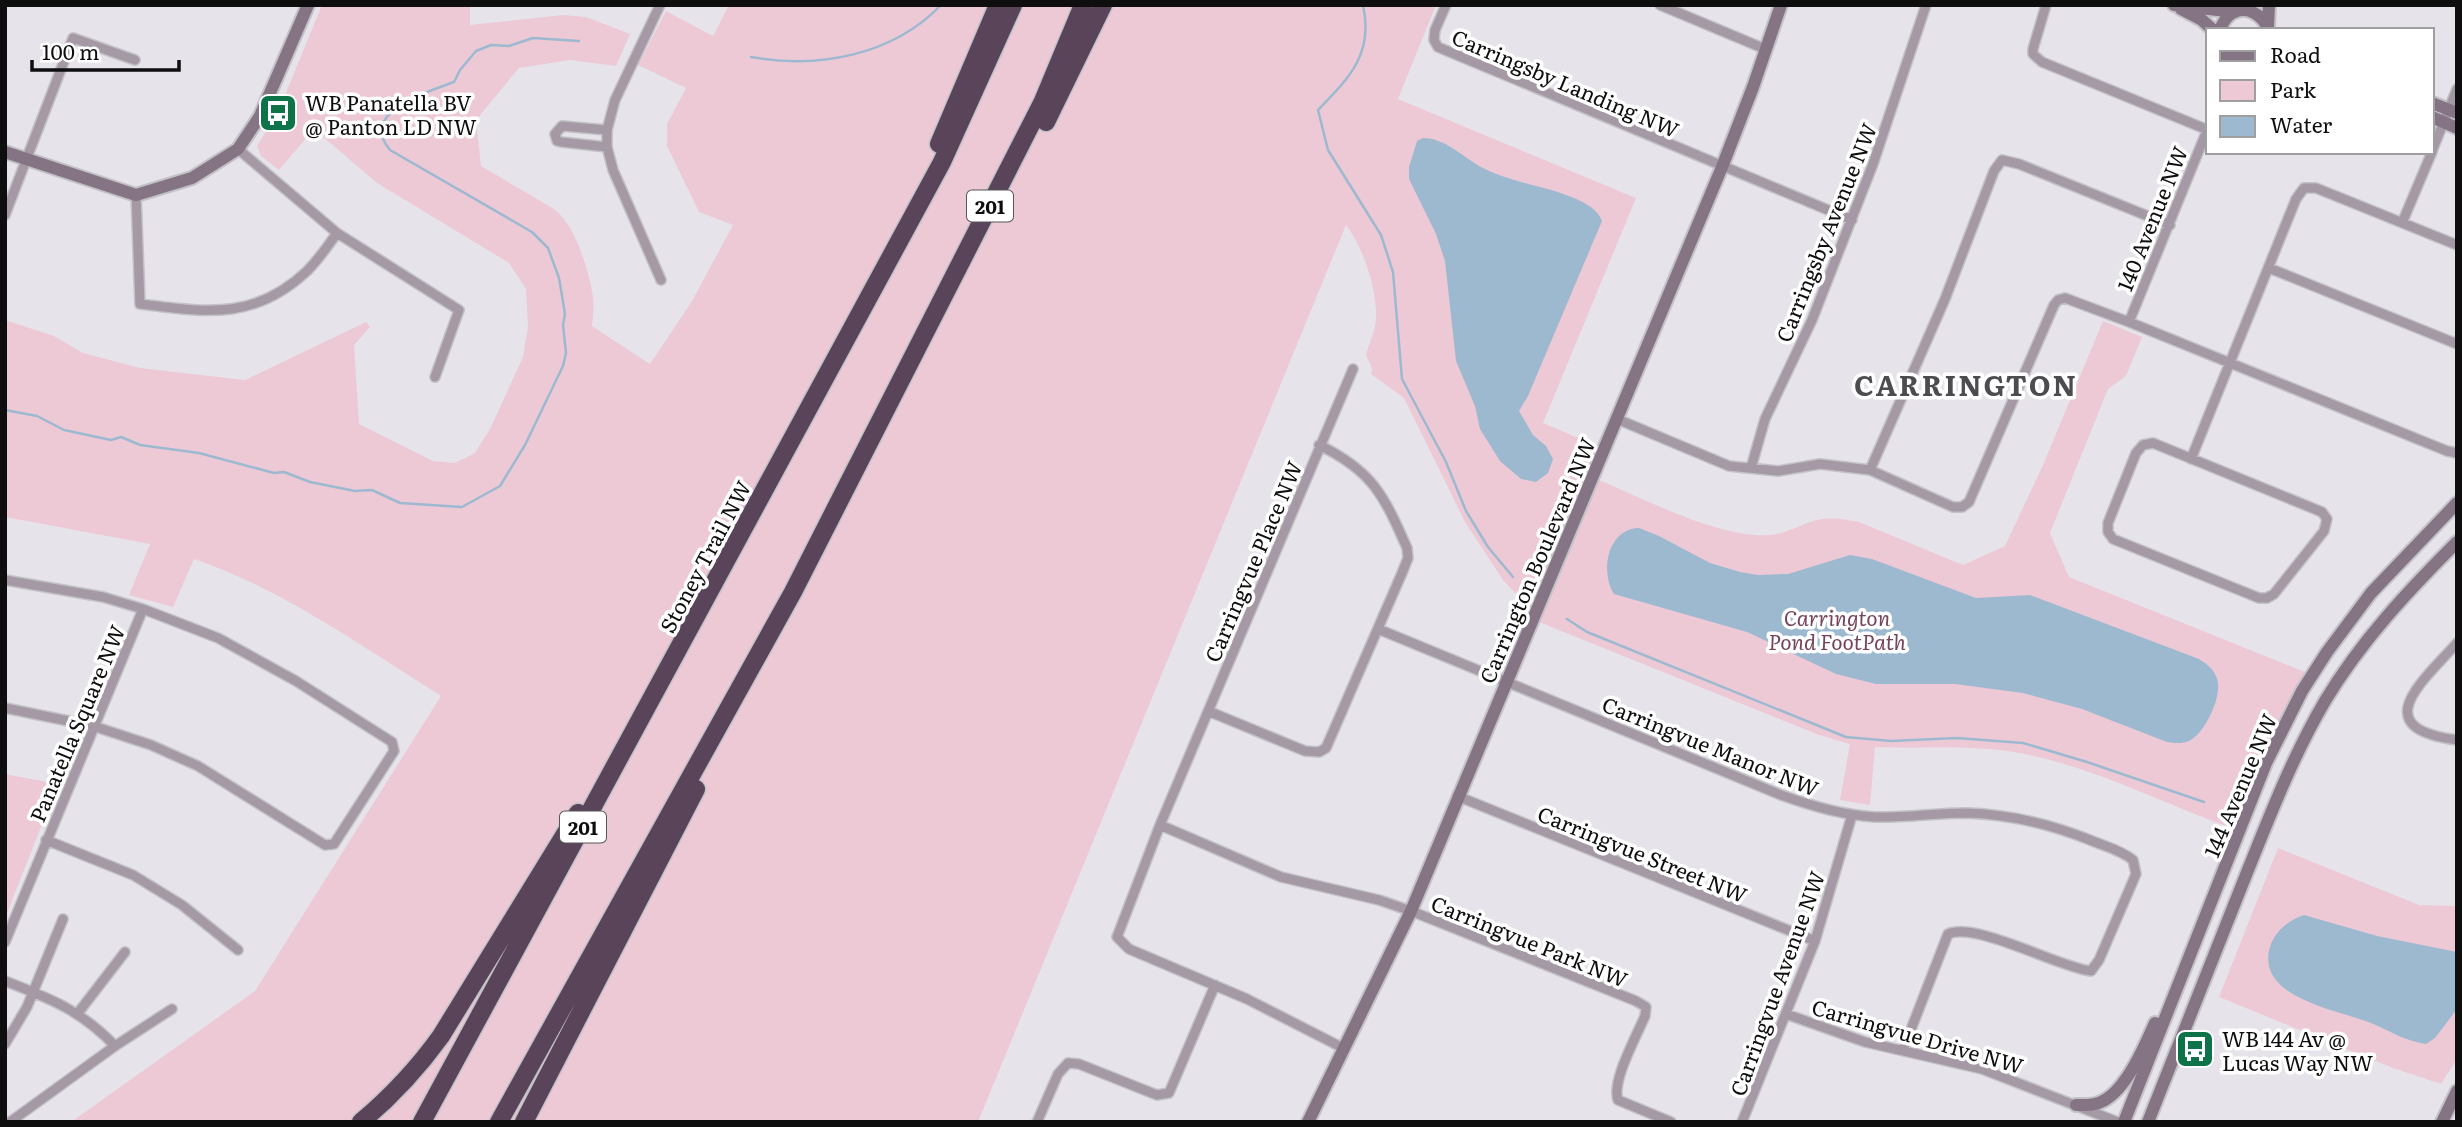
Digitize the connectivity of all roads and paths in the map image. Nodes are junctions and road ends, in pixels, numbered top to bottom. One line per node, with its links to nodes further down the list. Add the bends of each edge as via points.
1 (308, 5): 29 (street, via 260,116)
2 (660, 5): 25 (street, via 623,79)
3 (998, 5): 39 (highway)
4 (1013, 5): 39 (highway, Stoney Trail NW / 201, via 964,117)
5 (1083, 5): 49 (highway, 201, via 1043,101)
6 (1103, 5): 49 (highway, via 927,348)
7 (1446, 5): 33 (street, Carringsby Landing NW, via 1435,30 1438,47)
8 (1660, 5): 19 (street)
9 (1781, 5): 19 (street, Carrington Boulevard NW)
10 (1926, 5): 36 (street, Carringsby Avenue NW)
11 (2046, 5): 23 (street, via 2033,48 2042,62)
12 (2174, 5): 14 (street); 15 (street)
13 (2269, 5): 18 (street)
14 (2238, 9): 16 (street); 17 (street, via 2255,12)
15 (2211, 28)
16 (2221, 28)
17 (2268, 28)
18 (2269, 28)
19 (1765, 49): 33 (street, Carrington Boulevard NW)
20 (135, 60): 32 (street, via 73,38)
21 (2457, 89): 22 (street)
22 (2445, 116): 24 (street); 27 (street)
23 (2206, 128)
24 (2457, 128)
25 (607, 130): 28 (street); 28 (street, via 562,125 555,134 561,142)
26 (2206, 134): 38 (street, 140 Avenue NW)
27 (2434, 146)
28 (607, 147): 43 (street)
29 (238, 149): 34 (street, via 192,178); 40 (street)
30 (5, 152): 32 (street)
31 (2431, 154): 37 (street)
32 (25, 159): 34 (street); 35 (street)
33 (1722, 167): 36 (street); 50 (street, Carrington Boulevard NW)
34 (136, 195): 40 (street, via 140,304 230,311 270,299 307,271)
35 (5, 215)
36 (1852, 220): 54 (street, Carringsby Avenue NW, via 1765,419)
37 (2402, 223): 41 (street); 42 (street, via 2315,188 2304,188)
38 (2170, 225): 44 (street, 140 Avenue NW); 55 (street, via 2002,160)
39 (906, 229): 57 (highway, Stoney Trail NW / 201)
40 (337, 233): 48 (street, via 459,310)
41 (2457, 246)
42 (2269, 268): 45 (street); 46 (street)
43 (661, 280)
44 (2129, 321): 46 (street); 55 (street, via 2064,298 2054,304 1969,502 1962,507)
45 (2457, 344)
46 (2231, 364): 52 (street); 53 (street)
47 (1353, 369): 51 (street)
48 (435, 377)
49 (890, 403): 60 (highway, 201)
50 (1617, 419): 54 (street, via 1729,466); 64 (street, Carrington Boulevard NW)
51 (1319, 445): 62 (street, Carringvue Place NW, via 1371,481 1407,548 1408,558); 66 (street, Carringvue Place NW)
52 (2457, 453)
53 (2192, 459): 53 (street, via 2152,443 2143,445 2136,453 2108,532 2113,539 2259,598 2274,594 2328,519 2322,512)
54 (1751, 468): 55 (street, via 1778,471 1820,464)
55 (1870, 471)
56 (2457, 503): 77 (street, 144 Avenue NW, via 2371,593 2302,691 2266,763)
57 (743, 532): 93 (highway, via 441,1036 421,1065); 94 (highway, Stoney Trail NW / 201)
58 (2457, 542): 102 (street, 144 Avenue NW, via 2378,626 2305,738)
59 (5, 580): 61 (street, Panatella Square NW, via 103,597)
60 (793, 592): 95 (highway, 201); 96 (highway, via 667,848)
61 (142, 609): 67 (street, Panatella Square NW); 67 (street, via 218,638 296,681 391,742 394,751 334,844 324,845 198,766)
62 (1378, 629): 64 (street, Carringvue Manor NW); 66 (street, Carringvue Place NW, via 1331,740 1319,752 1300,750)
63 (2457, 643): 68 (street, via 2410,696 2406,710 2424,733)
64 (1506, 681): 69 (street, Carrington Boulevard NW); 70 (street, Carringvue Manor NW, via 1782,795)
65 (5, 708): 67 (street)
66 (1208, 710): 71 (street, Carringvue Place NW)
67 (93, 726): 72 (street, Panatella Square NW)
68 (2457, 740)
69 (1457, 796): 73 (street, Carrington Boulevard NW); 75 (street, Carringvue Street NW)
70 (1852, 815): 75 (street, Carringvue Avenue NW); 89 (street, Carringvue Manor NW, via 1966,813 2017,818 2116,850 2136,867 2091,971 1998,940 1948,934)
71 (1160, 825): 73 (street, via 1281,877); 81 (street, Carringvue Place NW, via 1118,940 1129,949)
72 (46, 840): 76 (street, Panatella Square NW); 78 (street, via 133,875 182,905)
73 (1411, 911): 88 (street, Carrington Boulevard NW); 99 (street, Carringvue Park NW, via 1646,1007 1616,1094 1618,1100)
74 (63, 919): 82 (street)
75 (1815, 941): 85 (street, Carringvue Avenue NW)
76 (5, 942)
77 (2192, 948): 91 (street, via 2116,1093 2102,1102); 101 (street, 144 Avenue NW)
78 (238, 950)
79 (125, 952): 84 (street)
80 (5, 981): 82 (street)
81 (1215, 985): 88 (street, Carringvue Place NW); 97 (street, via 1169,1093 1150,1093 1079,1063 1068,1063 1058,1073)
82 (33, 991): 84 (street); 86 (street)
83 (172, 1009): 87 (street)
84 (78, 1013): 87 (street)
85 (1786, 1014): 89 (street, Carringvue Drive NW, via 1846,1037); 100 (street, Carringvue Avenue NW)
86 (5, 1044)
87 (114, 1046): 92 (street)
88 (1345, 1049): 98 (street, Carrington Boulevard NW)
89 (1903, 1050): 91 (street, Carringvue Drive NW, via 1982,1069)
90 (2457, 1091): 103 (street)
91 (2076, 1105): 101 (street, Carringvue Drive NW)
92 (10, 1122)
93 (361, 1122)
94 (422, 1122)
95 (499, 1122)
96 (524, 1122)
97 (1037, 1122)
98 (1308, 1122)
99 (1671, 1122)
100 (1742, 1122)
101 (2121, 1122)
102 (2148, 1122)
103 (2442, 1122)

